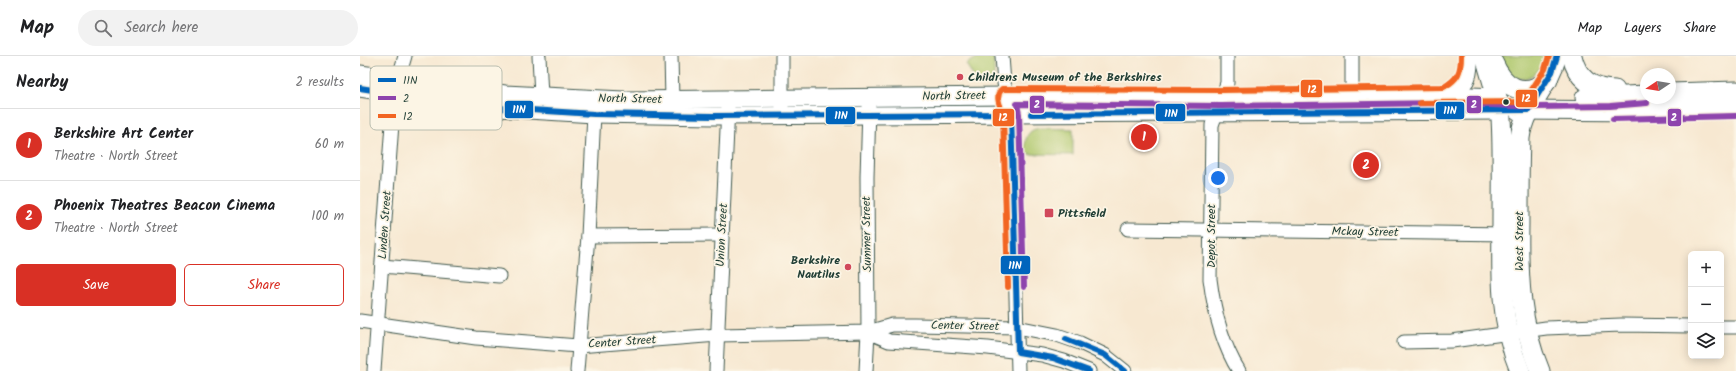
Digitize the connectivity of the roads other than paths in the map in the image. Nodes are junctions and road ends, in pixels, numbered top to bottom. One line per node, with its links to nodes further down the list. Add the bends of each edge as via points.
1 (405, 56): 13 (street, Linden Street)
2 (539, 56): 25 (street)
3 (671, 56): 31 (street)
4 (782, 56): 34 (street)
5 (1002, 56): 26 (street)
6 (1227, 56): 33 (street, Depot Street, via 1227,84)
7 (1352, 56): 28 (street)
8 (1470, 56): 23 (main road, via 1468,77 1461,86)
9 (1485, 56): 29 (highway, West Street)
10 (1491, 56): 29 (highway, via 1498,74)
11 (1557, 56): 16 (highway, West Street)
12 (1572, 56): 20 (highway, via 1579,74 1592,86)
13 (402, 66)
14 (360, 74): 15 (main road, North Street)
15 (370, 78)
16 (1548, 80): 29 (highway, via 1524,89 1516,88); 32 (highway, West Street)
17 (360, 88): 18 (main road, North Street)
18 (370, 88)
19 (1736, 91): 21 (highway)
20 (1640, 93)
21 (1676, 93)
22 (502, 94): 25 (main road, North Street)
23 (1446, 95): 28 (main road, North Street); 29 (main road, North Street)
24 (1640, 95): 32 (highway, North Street)
25 (541, 96): 31 (main road, North Street)
26 (1006, 96): 27 (main road, North Street); 33 (main road, North Street); 38 (street)
27 (869, 97): 34 (main road, North Street); 39 (street, Summer Street)
28 (1352, 97): 33 (main road, North Street)
29 (1502, 97): 32 (highway, North Street); 33 (main road, North Street); 44 (highway, West Street)
30 (728, 99): 31 (main road, North Street); 34 (main road, North Street); 40 (street, Union Street)
31 (672, 100)
32 (1531, 104): 36 (highway, via 1634,111); 44 (highway, West Street, via 1521,127)
33 (1219, 105): 38 (main road, North Street); 43 (street, Depot Street, via 1212,125)
34 (782, 106): 39 (main road, North Street); 40 (main road, North Street)
35 (502, 108): 37 (main road, North Street)
36 (1736, 108)
37 (594, 114): 40 (main road, North Street); 46 (street)
38 (1011, 114): 39 (main road, North Street); 52 (street)
39 (869, 115): 55 (street, Summer Street, via 866,177)
40 (728, 116): 45 (street, Union Street)
41 (392, 130): 47 (street, Linden Street)
42 (1128, 230): 43 (street, Mckay Street)
43 (1210, 230): 44 (street, Mckay Street); 73 (street, Depot Street, via 1210,279 1213,299 1222,333)
44 (1510, 234): 56 (highway, West Street); 57 (highway, West Street, via 1502,289)
45 (722, 235): 46 (street); 58 (street, Union Street)
46 (588, 236): 60 (street)
47 (382, 266): 48 (street); 50 (street, Linden Street)
48 (499, 276)
49 (360, 321): 50 (street, Center Street)
50 (376, 323): 60 (street, Center Street, via 476,338); 64 (street, Linden Street)
51 (1688, 326): 56 (street, via 1621,325 1546,328)
52 (1017, 327): 55 (street, Center Street, via 915,325 892,326); 61 (street); 62 (street, Center Street, via 1062,337)
53 (1724, 327): 54 (street)
54 (1736, 327)
55 (868, 332): 58 (street, Center Street); 61 (street, Center Street, via 889,341); 67 (street, Summer Street)
56 (1526, 332): 57 (street); 75 (highway, West Street)
57 (1508, 334): 59 (street, via 1452,341); 74 (highway, West Street)
58 (718, 335): 60 (street, Center Street); 66 (street, Union Street)
59 (1404, 342)
60 (578, 346): 65 (street)
61 (1018, 352): 63 (street, Center Street, via 1042,355); 68 (street)
62 (1105, 355): 71 (street, Center Street); 72 (street)
63 (1064, 362): 69 (street); 70 (street, Center Street)
64 (374, 371)
65 (577, 371)
66 (716, 371)
67 (866, 371)
68 (1018, 371)
69 (1082, 371)
70 (1089, 371)
71 (1125, 371)
72 (1134, 371)
73 (1239, 371)
74 (1520, 371)
75 (1540, 371)

